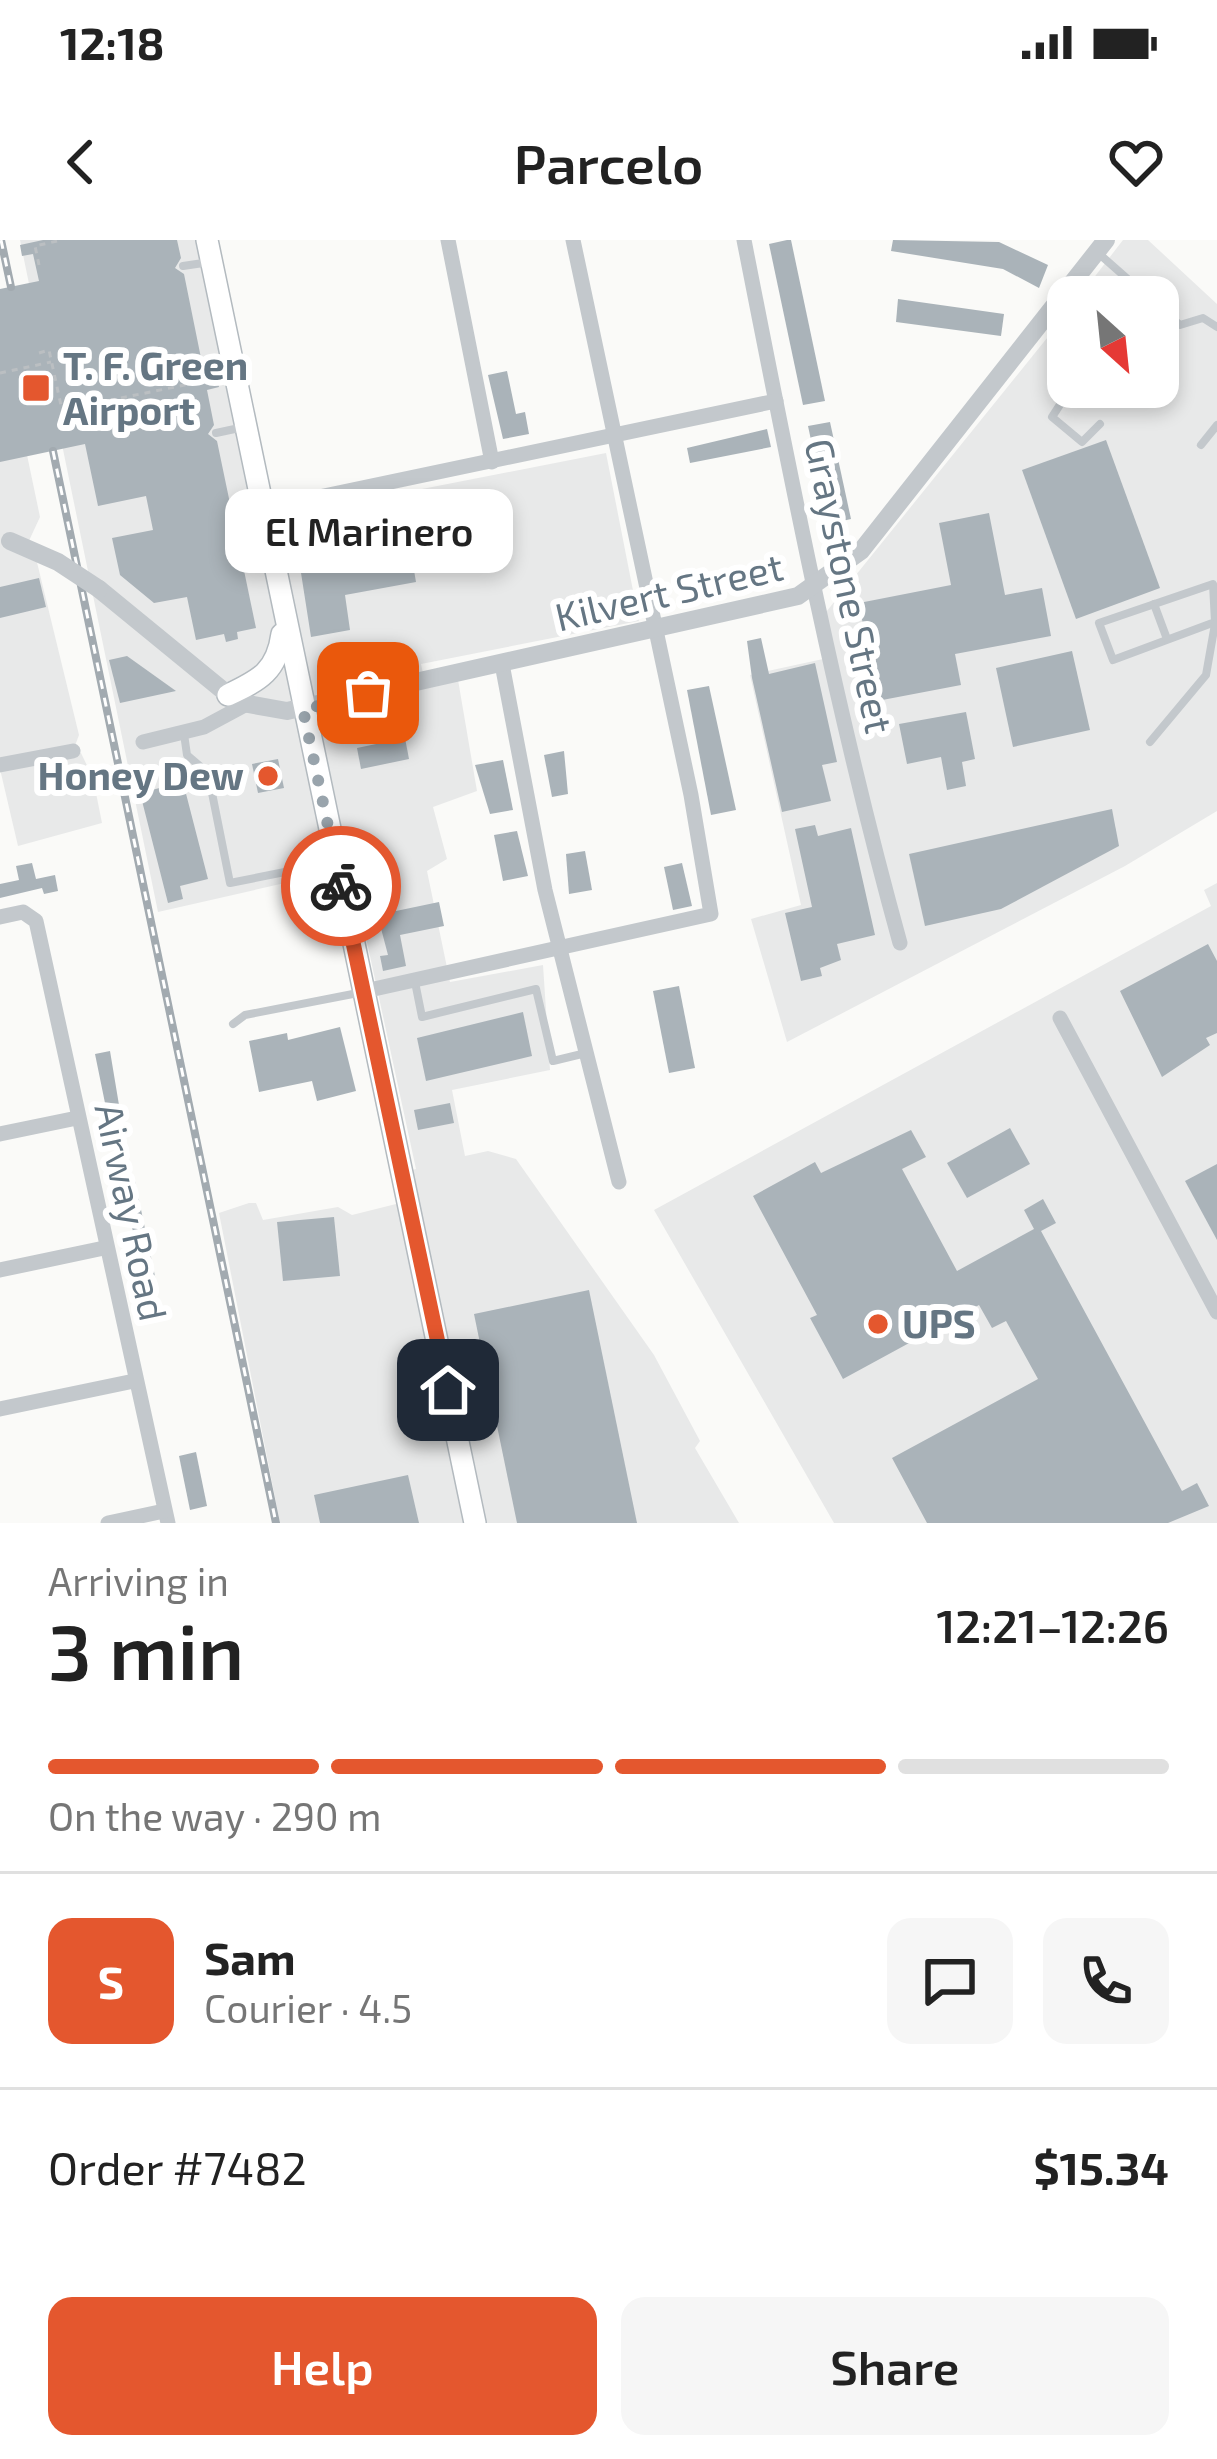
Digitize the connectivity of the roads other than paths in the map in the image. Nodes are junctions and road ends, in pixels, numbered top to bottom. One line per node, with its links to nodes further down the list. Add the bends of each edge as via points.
1 (448, 240): 18 (street)
2 (573, 240): 16 (street)
3 (744, 240): 10 (street, Graystone Street)
4 (1101, 246): 7 (lane); 21 (street, Kilvert Street, via 880,528)
5 (209, 251): 6 (lane); 14 (main road)
6 (182, 266)
7 (1129, 276)
8 (1179, 324): 9 (lane, via 1204,318)
9 (1217, 327)
10 (776, 401): 16 (street); 21 (street, Graystone Street)
11 (1058, 408): 12 (lane, via 1052,417 1082,442)
12 (1100, 424)
13 (1217, 425): 17 (lane)
14 (245, 427): 15 (lane); 19 (main road)
15 (216, 433)
16 (614, 433): 18 (street); 25 (street)
17 (1201, 445)
18 (492, 461): 19 (street)
19 (262, 509): 23 (main road)
20 (5, 539): 28 (street, bridge, via 99,589)
21 (815, 589): 25 (street, Kilvert Street); 37 (street, Graystone Street)
22 (1154, 604): 24 (lane, via 1213,584); 26 (lane); 26 (lane, via 1099,623 1113,660)
23 (284, 621): 28 (main road, via 274,665); 29 (main road)
24 (1215, 622): 26 (lane); 32 (lane, via 1206,675)
25 (653, 632): 27 (street, Kilvert Street); 38 (street, via 711,914)
26 (1166, 639)
27 (502, 664): 29 (street, Kilvert Street); 38 (street)
28 (237, 700): 29 (street, Kilvert Street); 30 (street)
29 (303, 710): 35 (main road)
30 (184, 733): 31 (street); 35 (lane, via 187,755 208,773 230,883)
31 (143, 742)
32 (1150, 742)
33 (73, 751): 34 (street)
34 (0, 765)
35 (336, 862): 40 (main road)
36 (0, 917): 44 (street, Airway Road, via 32,915)
37 (900, 943)
38 (559, 950): 39 (street); 43 (street)
39 (415, 982): 40 (street); 43 (lane, via 422,1017 536,989 553,1060)
40 (365, 992): 42 (lane); 54 (main road)
41 (1060, 1018): 49 (street)
42 (233, 1024)
43 (586, 1053): 46 (street)
44 (77, 1118): 45 (street); 47 (street, Airway Road)
45 (0, 1134)
46 (619, 1182)
47 (104, 1248): 48 (street); 50 (street, Airway Road)
48 (0, 1270)
49 (1217, 1312)
50 (134, 1382): 51 (street); 52 (street, Airway Road)
51 (0, 1409)
52 (166, 1517): 53 (street)
53 (109, 1523)
54 (475, 1523)

